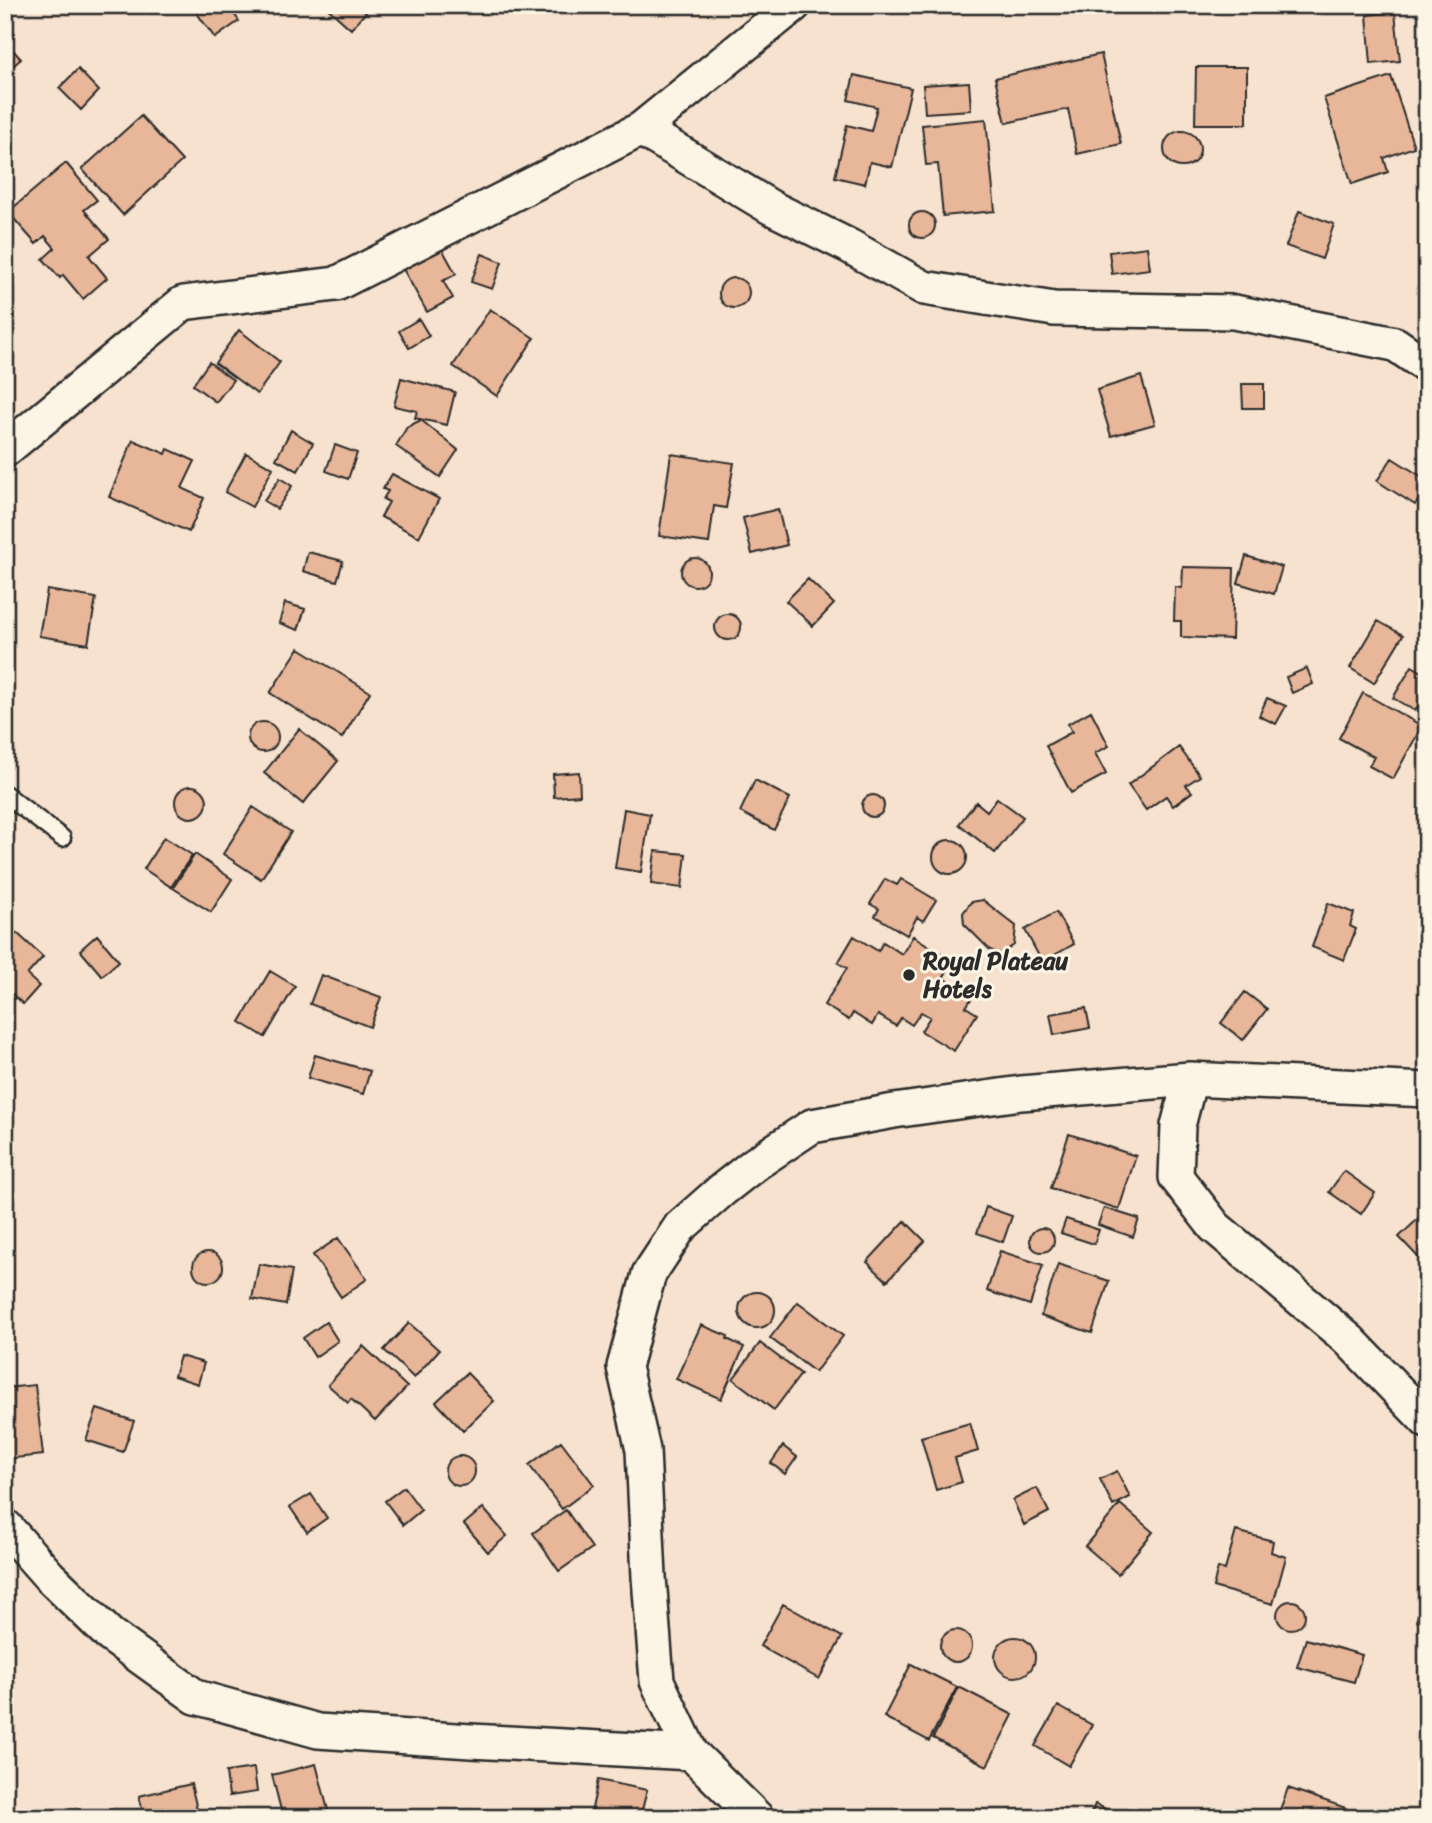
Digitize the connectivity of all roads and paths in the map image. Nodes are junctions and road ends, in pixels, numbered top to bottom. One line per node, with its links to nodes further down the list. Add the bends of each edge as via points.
1 (794, 5): 2 (street)
2 (641, 129): 3 (street, via 772,208 924,288 1054,309 1234,312 1395,344); 4 (street, via 336,284 183,303)
3 (1427, 366)
4 (5, 450)
5 (5, 794): 6 (lane)
6 (62, 838)
7 (1190, 1079): 8 (street); 9 (street, via 1178,1126 1177,1178 1215,1227 1349,1340); 11 (street, via 1021,1093 813,1126 755,1164 680,1227 649,1274 624,1367 643,1450 657,1681)
8 (1427, 1090)
9 (1427, 1421)
10 (5, 1526): 11 (street, via 110,1635 196,1698 318,1731)
11 (691, 1753): 12 (street)
12 (757, 1818)

